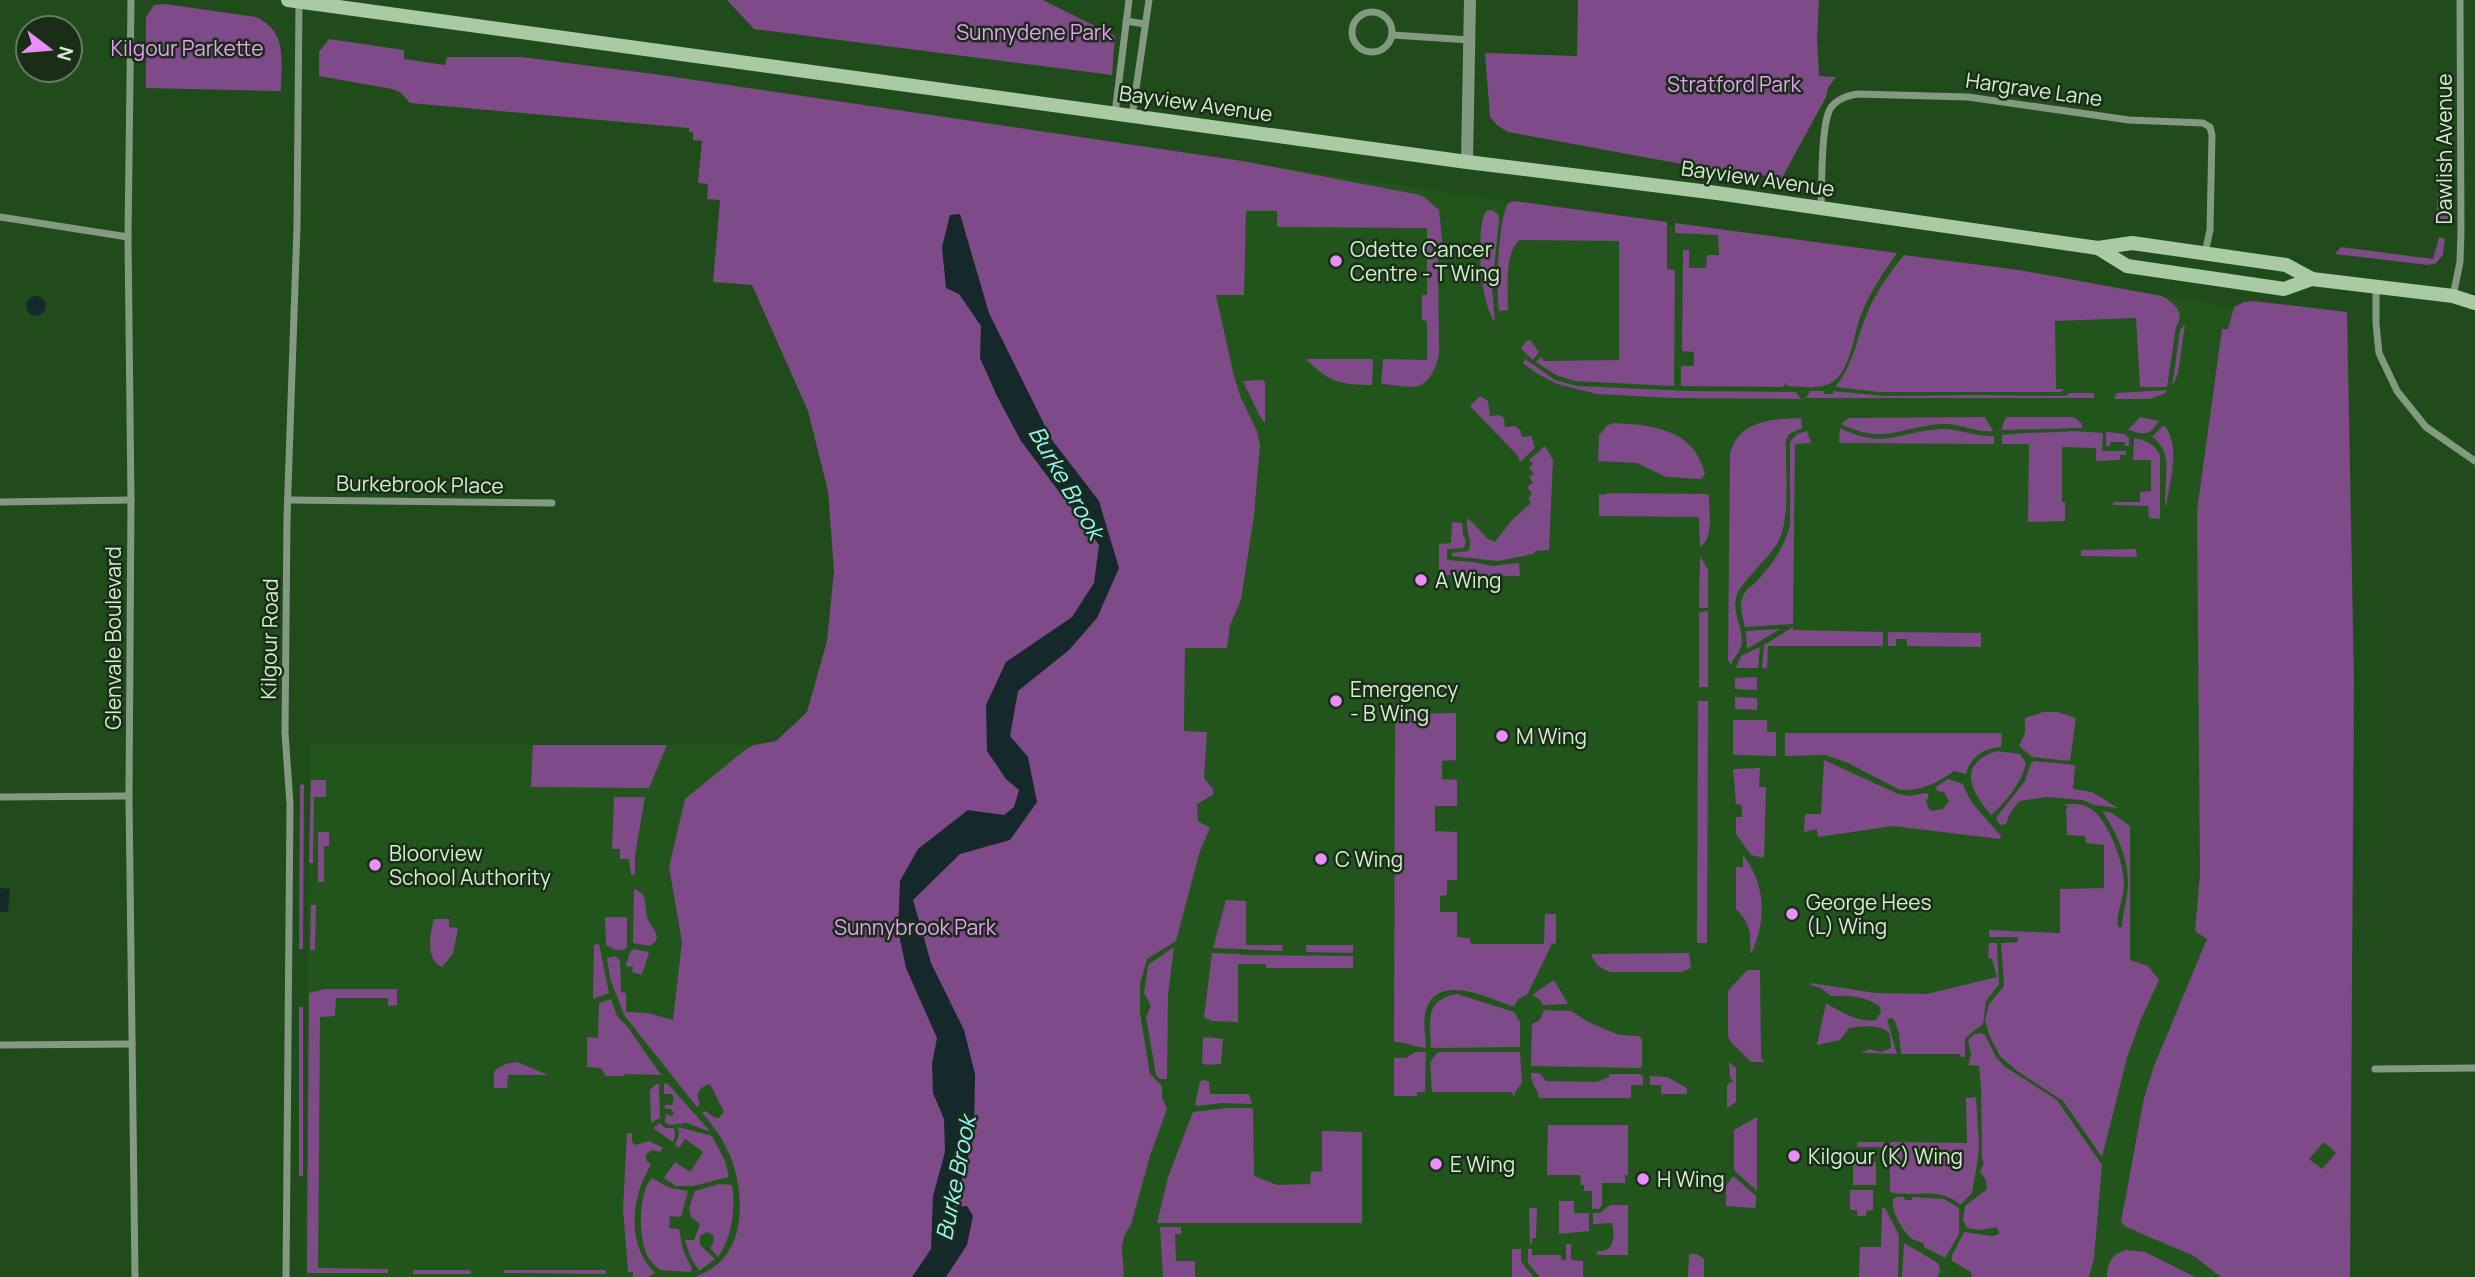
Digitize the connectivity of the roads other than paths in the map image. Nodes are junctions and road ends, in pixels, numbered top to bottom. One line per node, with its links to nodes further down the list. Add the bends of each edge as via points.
1 (131, 0): 16 (street, Glenvale Boulevard)
2 (1129, 0): 7 (street)
3 (1149, 0): 8 (street)
4 (1470, 0): 10 (street)
5 (2460, 0): 22 (street, Dawlish Avenue, via 2461,231)
6 (293, 1): 11 (main road, Bayview Avenue); 26 (street, Kilgour Road, via 297,227)
7 (1126, 22): 8 (street); 11 (street)
8 (1146, 24): 12 (street)
9 (1392, 35): 9 (street, via 1386,47 1369,52 1354,41 1352,28 1359,17 1372,12 1385,17); 10 (street)
10 (1469, 40): 13 (street)
11 (1115, 113): 12 (main road, Bayview Avenue)
12 (1132, 116): 13 (main road, Bayview Avenue)
13 (1467, 162): 14 (main road, Bayview Avenue)
14 (1821, 208): 17 (main road, Bayview Avenue); 18 (street, Hargrave Lane, via 1830,110 1847,96 1952,96 2129,120 2203,123 2212,135 2210,230)
15 (0, 217): 16 (street)
16 (128, 237): 25 (street, Glenvale Boulevard)
17 (2098, 248): 18 (main road, Bayview Avenue, via 2132,243); 19 (main road, Bayview Avenue, via 2127,266 2284,289)
18 (2204, 253): 19 (main road, Bayview Avenue, via 2286,265)
19 (2312, 279): 20 (main road, Bayview Avenue)
20 (2376, 288): 22 (main road, Bayview Avenue); 24 (street, via 2379,353 2397,391 2426,427)
21 (2475, 294): 22 (main road, Bayview Avenue)
22 (2453, 296): 23 (main road, Bayview Avenue)
23 (2475, 303)
24 (2475, 461)
25 (131, 500): 27 (street); 29 (street, Glenvale Boulevard)
26 (288, 500): 28 (street, Burkebrook Place); 36 (street, Kilgour Road)
27 (0, 502)
28 (552, 503)
29 (129, 796): 30 (street); 31 (street, Glenvale Boulevard)
30 (0, 797)
31 (132, 1044): 32 (street); 35 (street, Glenvale Boulevard)
32 (0, 1045)
33 (2475, 1068): 34 (street)
34 (2375, 1069)
35 (135, 1277)
36 (286, 1277)

